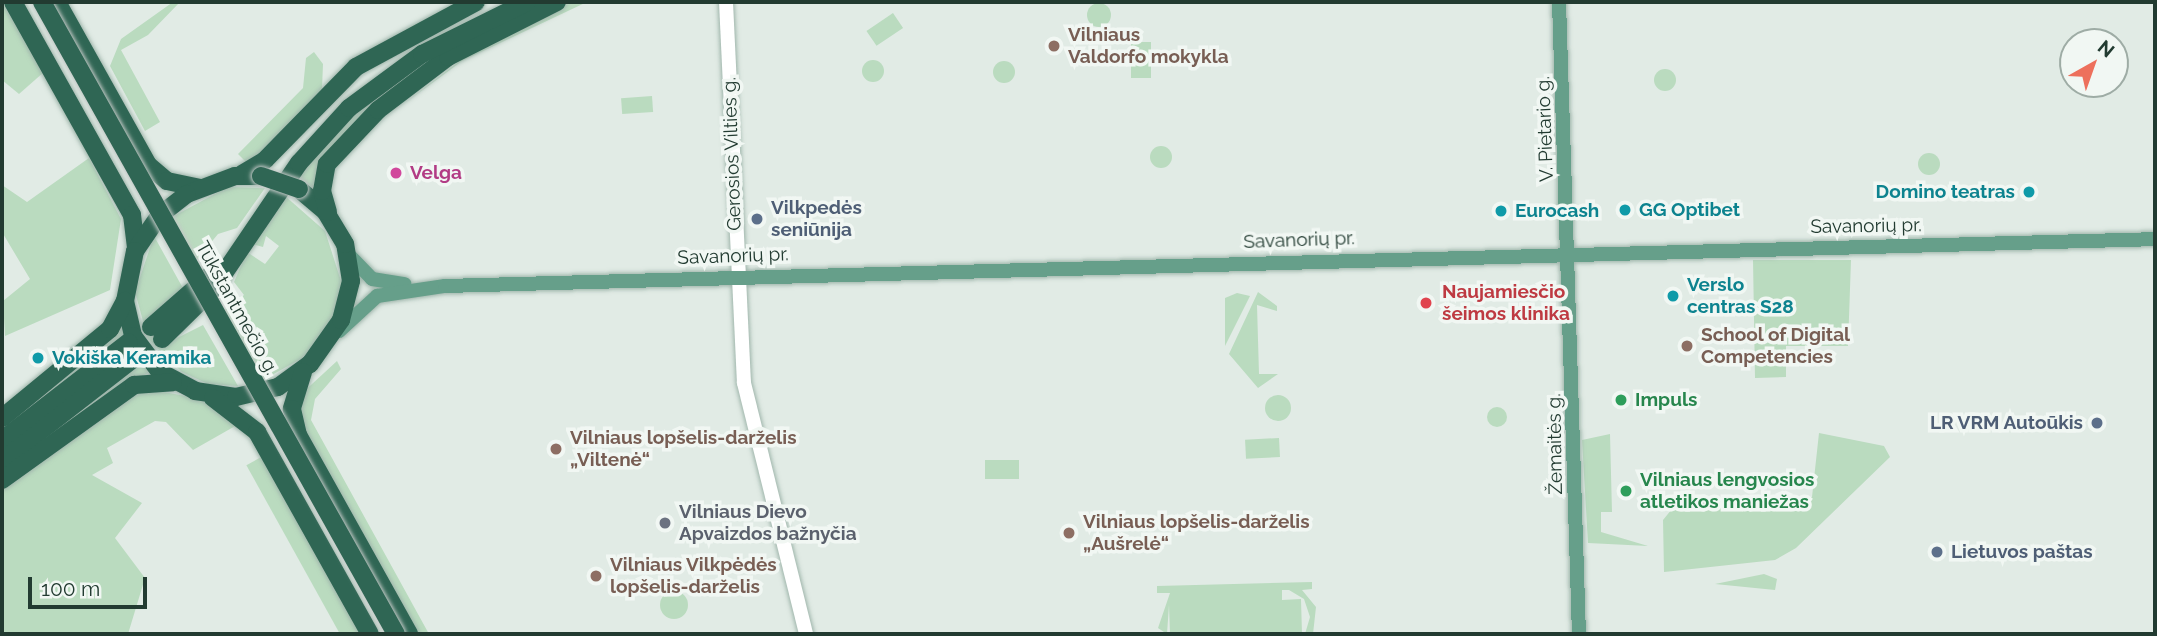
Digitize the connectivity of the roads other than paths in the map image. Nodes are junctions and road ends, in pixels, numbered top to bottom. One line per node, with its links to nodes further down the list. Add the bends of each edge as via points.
1 (13, 2): 17 (highway, via 132,215)
2 (30, 2): 35 (highway, Tūkstantmečio g.)
3 (42, 2): 36 (highway, Tūkstantmečio g., bridge)
4 (57, 2): 14 (highway, via 148,165 167,181)
5 (476, 2): 13 (highway, via 364,61 259,165)
6 (503, 2): 12 (highway, via 371,78)
7 (545, 2): 11 (highway)
8 (557, 2): 11 (highway)
9 (726, 2): 20 (main road, Gerosios Vilties g.)
10 (1559, 2): 18 (main road, V. Pietario g.)
11 (527, 7): 12 (highway, via 392,73); 15 (highway, via 422,74 344,143 323,177)
12 (296, 161): 23 (highway, via 210,274)
13 (236, 176): 14 (highway); 15 (highway, bridge, via 261,176 299,189)
14 (200, 188): 17 (highway, via 167,208)
15 (331, 218): 19 (highway)
16 (2155, 239): 18 (main road, Savanorių pr.)
17 (135, 251): 22 (highway)
18 (1570, 254): 20 (main road, Savanorių pr.); 39 (main road, Žemaitės g.)
19 (349, 255): 21 (main road, Savanorių pr., via 380,282); 24 (highway, via 348,305)
20 (737, 277): 21 (main road, Savanorių pr.); 38 (main road, Gerosios Vilties g., via 744,383)
21 (445, 286): 24 (main road, Savanorių pr., via 369,300)
22 (125, 301): 28 (highway, via 139,348); 30 (highway, via 110,329)
23 (157, 333)
24 (327, 346): 27 (highway)
25 (134, 349): 26 (highway)
26 (114, 362): 31 (highway); 32 (highway)
27 (303, 372): 29 (highway, via 264,393); 37 (highway, via 292,409 298,435)
28 (174, 383): 29 (highway); 33 (highway, via 134,386)
29 (206, 394): 34 (highway, via 257,432)
30 (2, 418)
31 (2, 440)
32 (2, 461)
33 (2, 480)
34 (370, 634)
35 (383, 634)
36 (396, 634)
37 (410, 634)
38 (806, 634)
39 (1579, 634)

